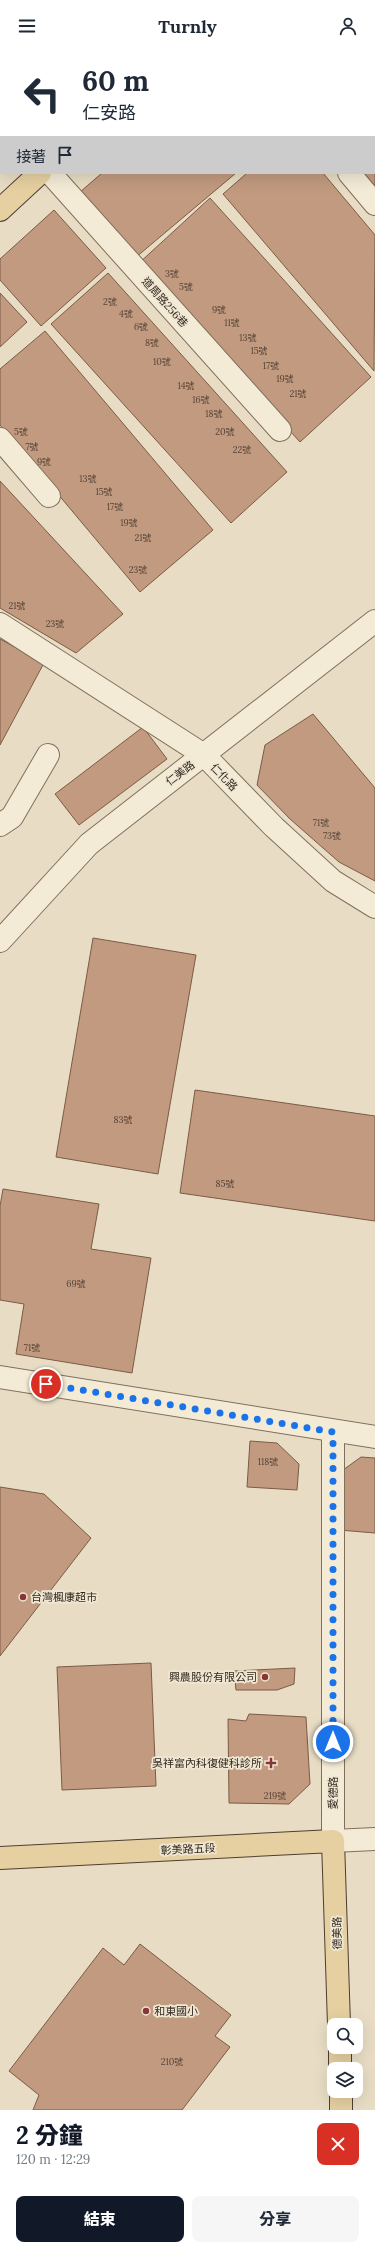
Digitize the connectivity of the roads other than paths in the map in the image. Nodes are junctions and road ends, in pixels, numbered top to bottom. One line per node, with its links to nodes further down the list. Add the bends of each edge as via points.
1 (39, 174): 5 (main road)
2 (51, 174): 6 (street, 道周路256巷)
3 (350, 174): 4 (street)
4 (375, 204)
5 (0, 210)
6 (280, 430)
7 (0, 439): 8 (street)
8 (49, 496)
9 (375, 621): 12 (street, 仁美路)
10 (0, 624): 12 (street, 仁化路)
11 (48, 755): 13 (street, via 12,817)
12 (204, 756): 14 (street, 仁化路, via 274,827 333,881); 15 (street, 仁美路, via 89,844)
13 (0, 825)
14 (375, 907)
15 (0, 941)
16 (0, 1377): 17 (street)
17 (333, 1432): 18 (street); 20 (street, 愛德路)
18 (375, 1438)
19 (375, 1839): 20 (street, 彰美路五段)
20 (333, 1841): 21 (main road, 彰美路五段); 22 (main road, 德美路)
21 (0, 1858)
22 (339, 2018)
23 (341, 2098): 24 (main road)
24 (341, 2110)

